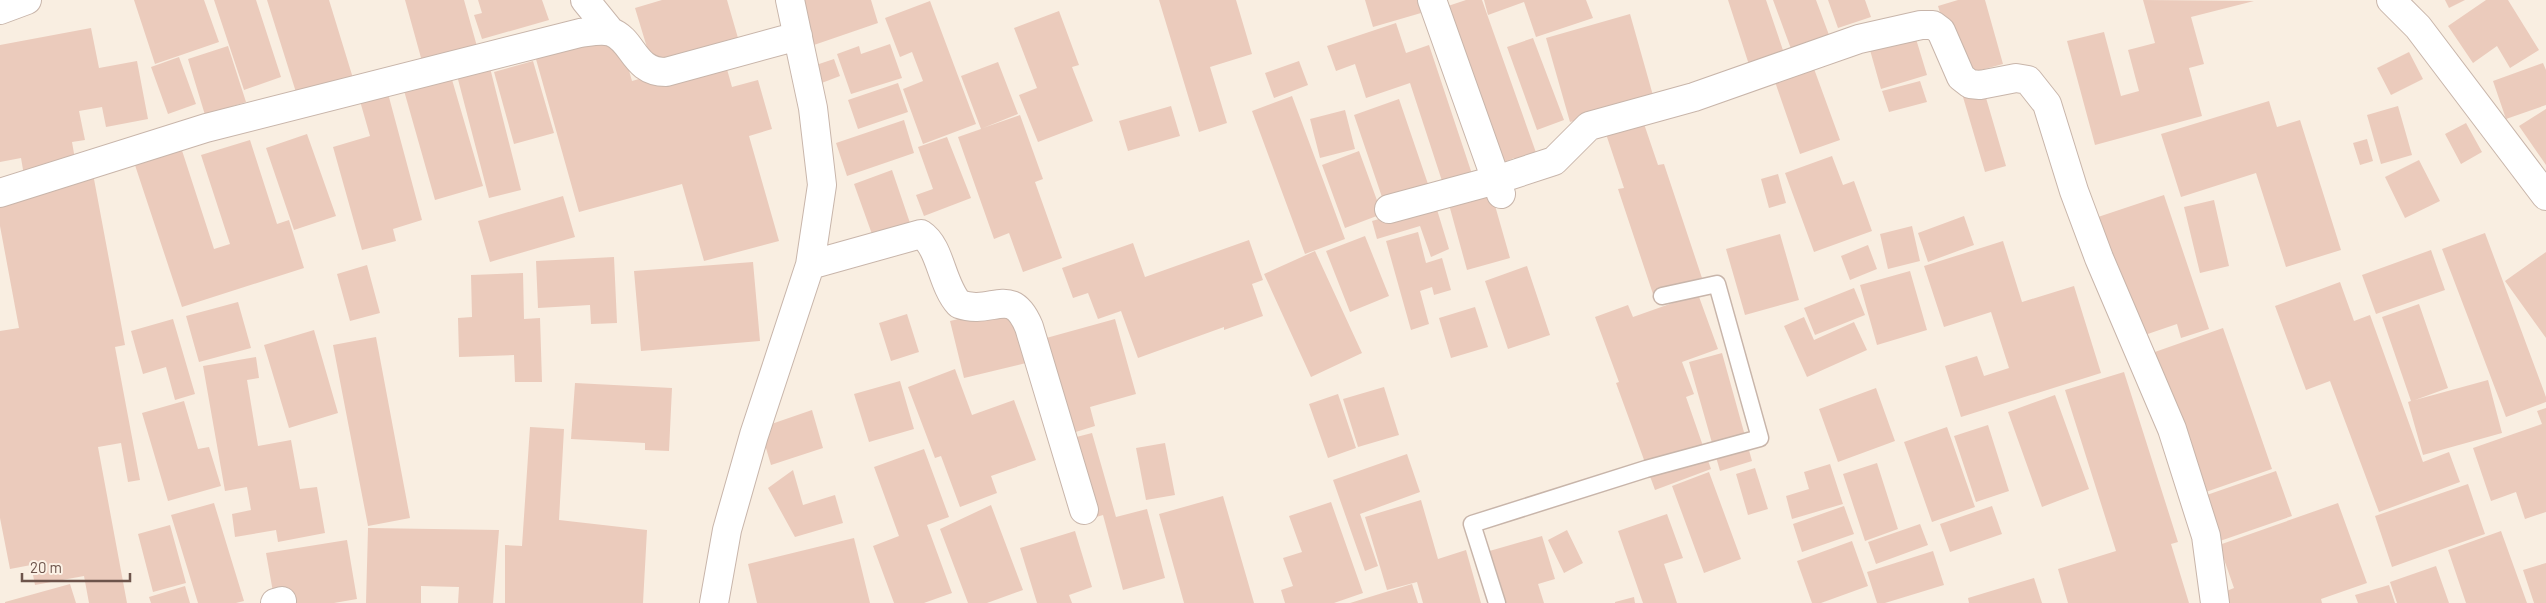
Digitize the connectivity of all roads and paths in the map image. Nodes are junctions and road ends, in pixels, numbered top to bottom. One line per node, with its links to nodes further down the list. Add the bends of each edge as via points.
1 (27, 0): 6 (street)
2 (585, 0): 7 (street)
3 (790, 0): 8 (street)
4 (1432, 0): 9 (street)
5 (2391, 0): 11 (street, via 2418,27)
6 (0, 10)
7 (611, 32): 8 (street, via 648,69 657,72); 10 (street, via 580,33 206,128)
8 (798, 36): 13 (street, via 813,108 822,185)
9 (1499, 187): 12 (street); 18 (street, via 1554,161 1589,126 1694,97 1859,39 1921,25 1933,25 1941,31 1961,77 1970,84 2016,78 2028,80 2047,104 2099,258 2172,428 2206,536)
10 (0, 194)
11 (2546, 196)
12 (1390, 209)
13 (810, 265): 15 (street, via 921,234 930,241 947,288 959,304 980,307 1010,303 1017,306 1029,328); 16 (street, via 754,435 727,530)
14 (1662, 296): 17 (lane, via 1717,284 1760,438 1646,469 1472,524)
15 (1084, 510)
16 (714, 603)
17 (1497, 603)
18 (2215, 603)

